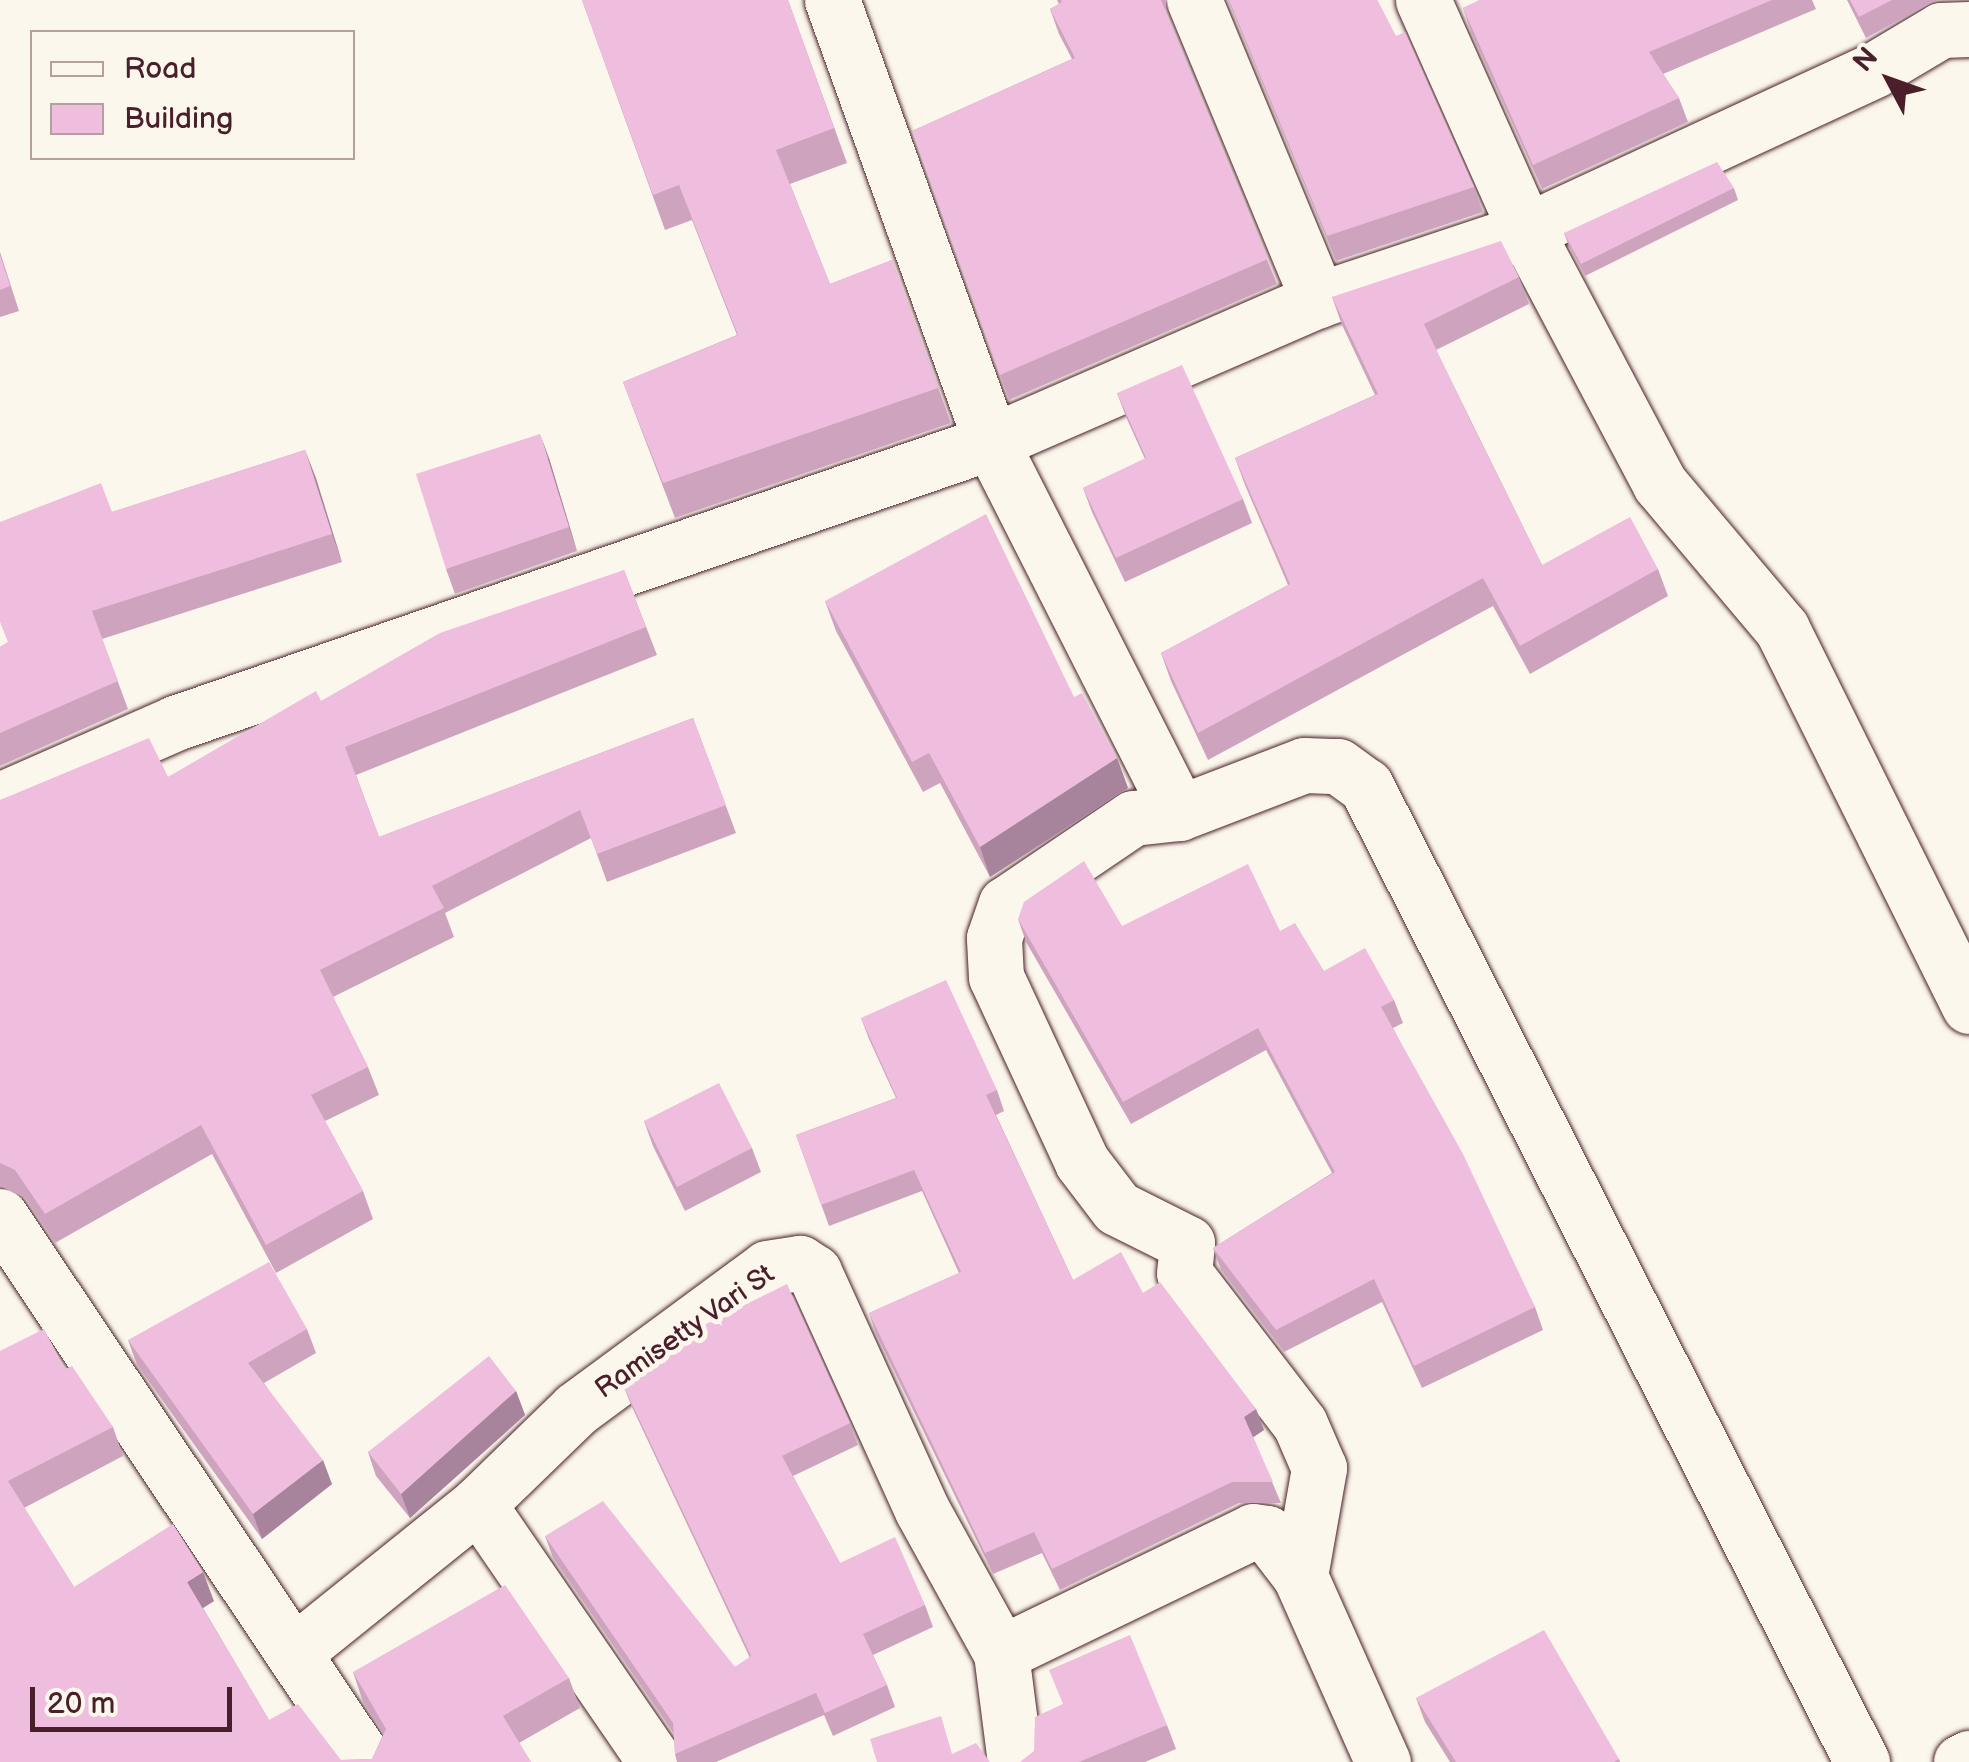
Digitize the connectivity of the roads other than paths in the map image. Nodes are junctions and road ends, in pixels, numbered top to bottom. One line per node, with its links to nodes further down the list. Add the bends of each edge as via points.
1 (832, 0): 8 (street)
2 (1194, 0): 7 (street)
3 (1423, 0): 6 (street)
4 (1959, 0): 5 (street)
5 (1969, 26): 6 (street, via 1942,30 1874,70)
6 (1526, 231): 7 (street); 11 (street, via 1660,484 1782,628)
7 (1318, 300): 8 (street)
8 (991, 442): 9 (street, via 174,722); 10 (street)
9 (0, 800)
10 (1179, 813): 14 (street, via 1132,818 1006,904 994,938 996,976 1082,1162 1117,1208 1187,1243 1184,1273 1300,1424 1319,1468); 22 (street, via 1304,765 1338,766 1366,786)
11 (1969, 1006)
12 (7, 1246): 16 (street)
13 (478, 1504): 15 (street, Ramisetty Vari St, via 576,1409 767,1268 800,1263 814,1272 922,1510); 16 (street, Ramisetty Vari St); 19 (street)
14 (1300, 1576): 15 (street, via 1267,1533 1252,1530); 21 (street)
15 (1000, 1653): 20 (street, Ramisetty Vari St)
16 (294, 1654): 17 (street)
17 (352, 1757)
18 (1969, 1758): 23 (street)
19 (655, 1762)
20 (1015, 1762)
21 (1383, 1762)
22 (1862, 1762)
23 (1962, 1762)

